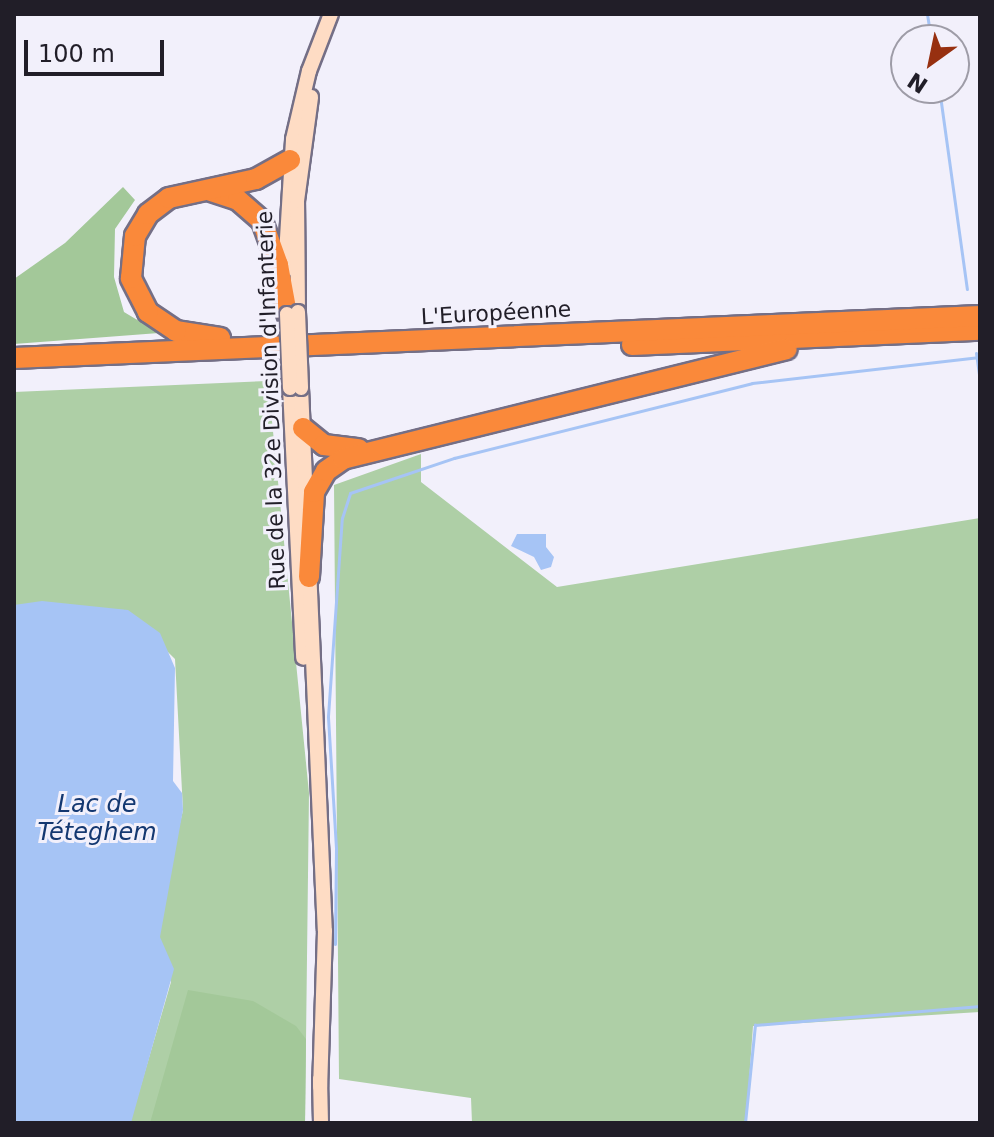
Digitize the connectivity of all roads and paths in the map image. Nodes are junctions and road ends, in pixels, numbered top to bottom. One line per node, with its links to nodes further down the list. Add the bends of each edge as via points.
1 (332, 14): 2 (main road, Rue de la 32e Division d'Infanterie, via 304,87)
2 (296, 154): 3 (highway, via 249,182); 4 (main road, Rue de la 32e Division d'Infanterie)
3 (195, 190): 4 (highway, via 228,195 262,221); 8 (highway, via 155,207 132,245 135,291 161,324 205,338)
4 (293, 313): 11 (main road, Rue de la 32e Division d'Infanterie, bridge)
5 (980, 316): 8 (highway, L'Européenne)
6 (980, 330): 7 (highway, L'Européenne)
7 (923, 332): 10 (highway, L'Européenne); 14 (highway, via 762,353)
8 (403, 341): 9 (highway, L'Européenne)
9 (14, 358)
10 (14, 372)
11 (295, 388): 12 (main road, Rue de la 32e Division d'Infanterie); 13 (main road, Rue de la 32e Division d'Infanterie)
12 (290, 406): 13 (main road); 16 (main road, Rue de la 32e Division d'Infanterie, via 304,677)
13 (303, 428): 14 (highway, via 334,448); 15 (main road, Rue de la 32e Division d'Infanterie)
14 (387, 445): 15 (highway, via 343,459 320,479 313,503)
15 (309, 577): 16 (main road, Rue de la 32e Division d'Infanterie)
16 (318, 790): 17 (main road, Rue de la 32e Division d'Infanterie, via 325,931)
17 (321, 1123)

